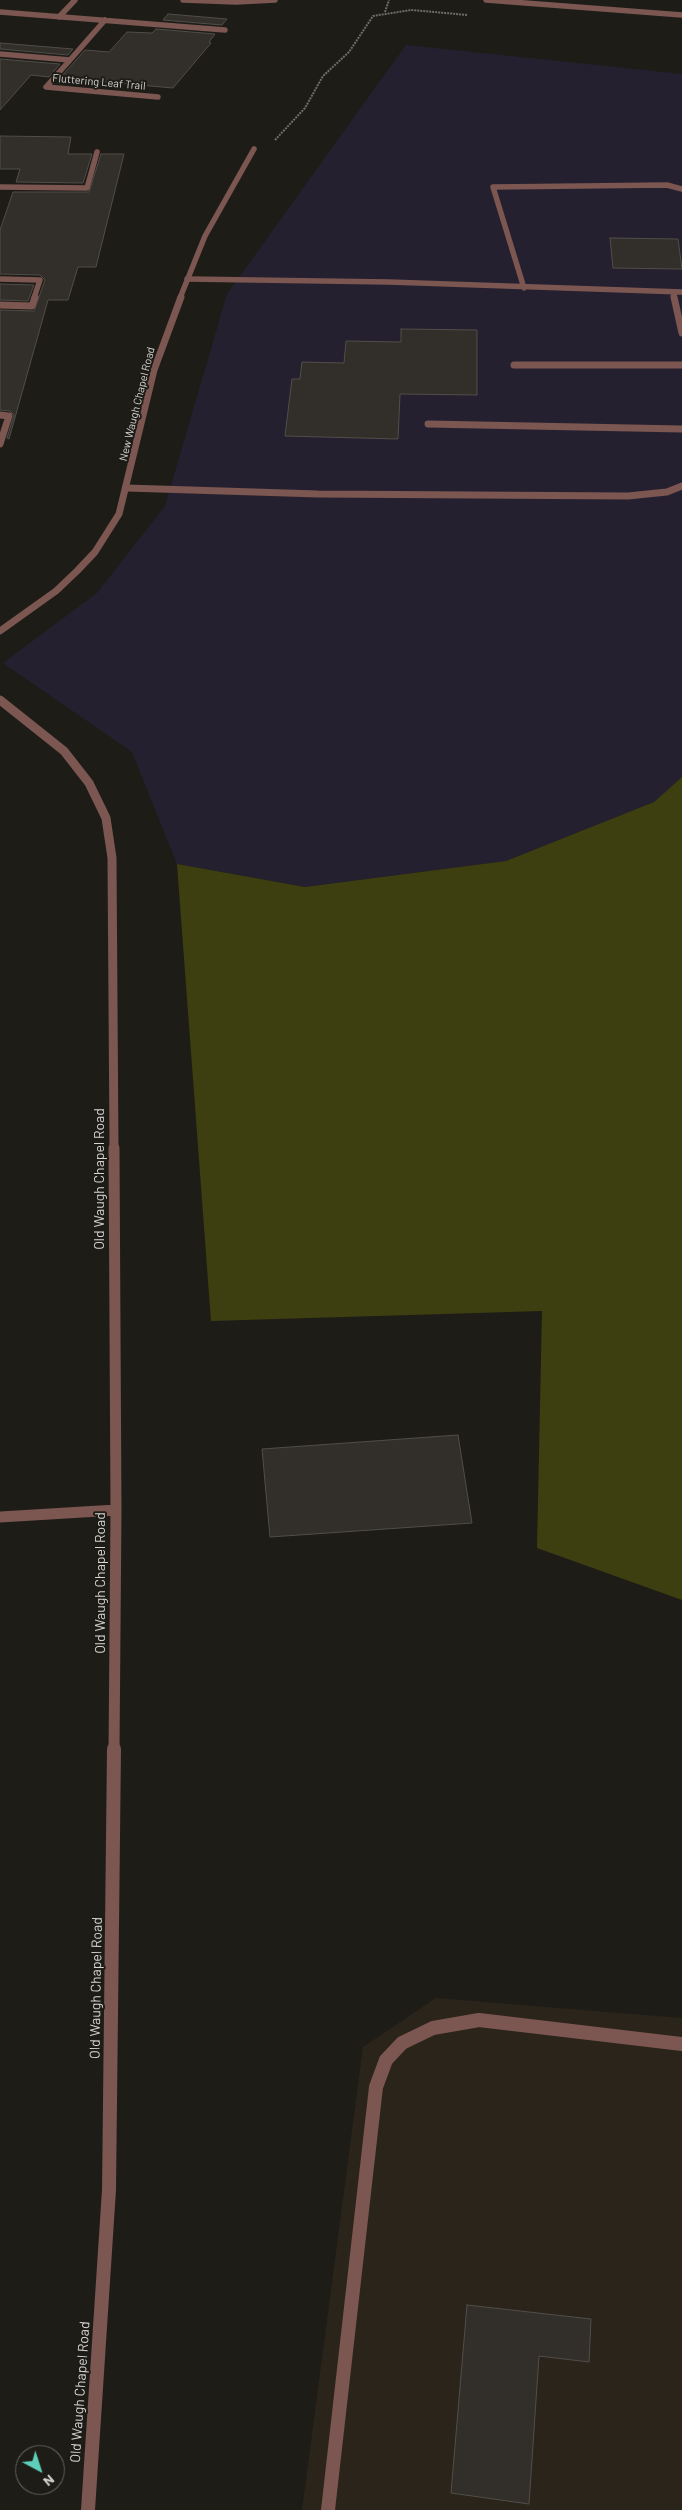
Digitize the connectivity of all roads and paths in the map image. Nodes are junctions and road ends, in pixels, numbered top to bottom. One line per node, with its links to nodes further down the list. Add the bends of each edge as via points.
1 (75, 0): 14 (street)
2 (183, 0): 7 (street)
3 (275, 0): 7 (street)
4 (389, 0): 11 (path)
5 (486, 0): 8 (street)
6 (568, 0): 9 (street)
7 (206, 1)
8 (530, 2): 9 (street)
9 (566, 6): 12 (street)
10 (0, 12): 14 (street)
11 (385, 12): 13 (path, via 411,10); 20 (path, via 373,16 349,52 323,76 305,108)
12 (682, 15)
13 (472, 16)
14 (59, 17): 15 (street)
15 (105, 20): 16 (street); 18 (street, Fluttering Leaf Trail)
16 (226, 30)
17 (0, 54): 18 (street, Fluttering Leaf Trail)
18 (70, 60): 19 (street, Fluttering Leaf Trail, via 46,87)
19 (158, 97)
20 (275, 142)
21 (254, 148): 26 (street, New Waugh Chapel Road)
22 (97, 152): 23 (street, via 87,188)
23 (0, 187)
24 (682, 189): 27 (street, via 667,184 494,187)
25 (0, 279): 30 (street, via 40,280 32,306)
26 (186, 279): 27 (street); 39 (street, New Waugh Chapel Road, via 154,370)
27 (524, 288): 28 (street)
28 (673, 292): 29 (street); 31 (street)
29 (682, 292)
30 (0, 305)
31 (682, 333)
32 (514, 365): 33 (street)
33 (682, 365)
34 (0, 415): 37 (street, via 9,416)
35 (428, 424): 36 (street)
36 (682, 430)
37 (0, 444)
38 (682, 486): 39 (street, via 668,492 628,496 318,494)
39 (127, 488): 40 (street, New Waugh Chapel Road, via 119,514 95,552 56,591)
40 (0, 631)
41 (0, 700): 42 (street, Old Waugh Chapel Road, via 64,751 89,783 106,818 112,858)
42 (116, 1510): 43 (street); 45 (street, Old Waugh Chapel Road, via 108,2190)
43 (0, 1517)
44 (682, 2044): 46 (street, via 479,2020 433,2028 402,2043 386,2060 376,2087)
45 (88, 2510)
46 (328, 2510)

